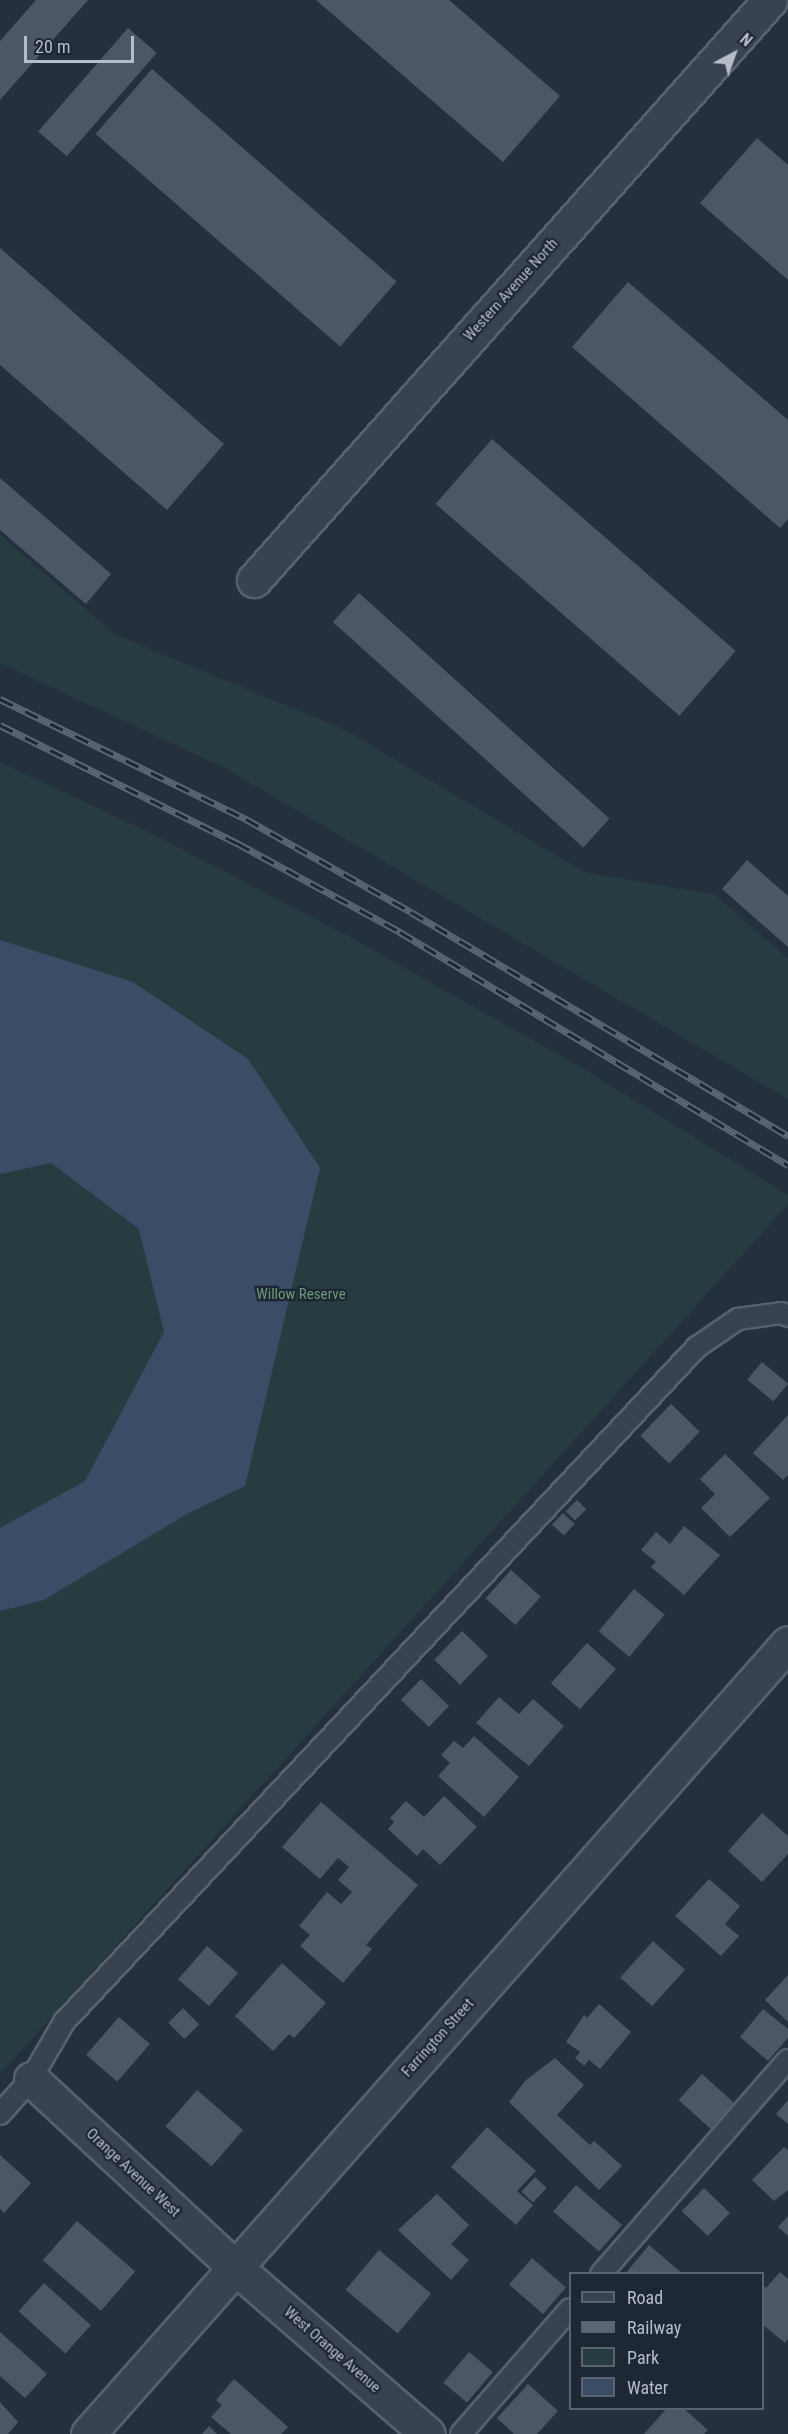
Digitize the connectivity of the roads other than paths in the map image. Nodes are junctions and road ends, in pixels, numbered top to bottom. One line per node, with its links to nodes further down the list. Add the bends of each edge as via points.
1 (770, 0): 2 (street, Western Avenue North)
2 (254, 580)
3 (788, 1316): 6 (lane, via 781,1313 738,1319 697,1347 64,2022)
4 (788, 1644): 8 (street, Farrington Street)
5 (788, 2060): 9 (lane)
6 (31, 2079): 7 (lane); 8 (street, Orange Avenue West)
7 (0, 2114)
8 (236, 2267): 11 (street, Farrington Street); 12 (street, West Orange Avenue)
9 (603, 2272)
10 (569, 2310): 13 (lane)
11 (88, 2434)
12 (428, 2434)
13 (461, 2434)

